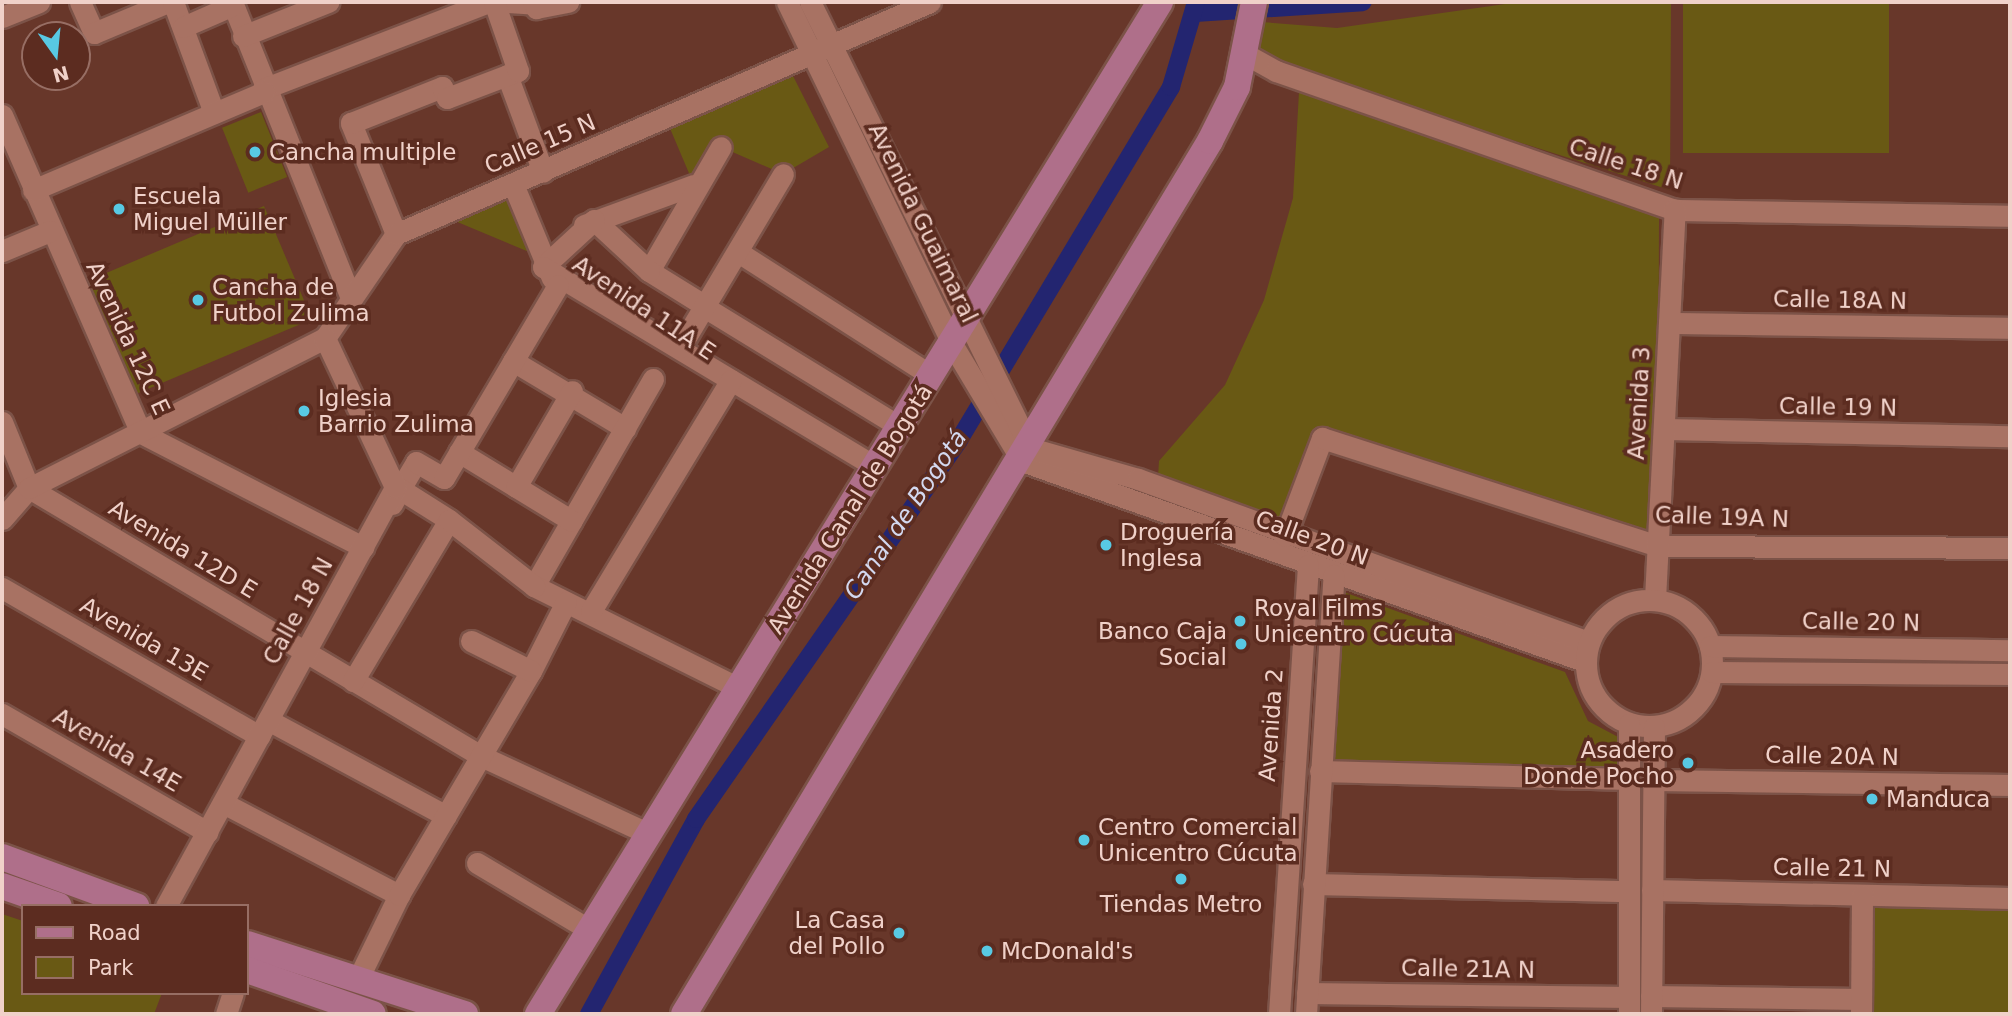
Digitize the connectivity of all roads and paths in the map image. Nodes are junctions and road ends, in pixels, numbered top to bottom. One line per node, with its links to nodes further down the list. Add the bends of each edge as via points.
1 (39, 2): 16 (street)
2 (80, 2): 3 (street, via 94,33)
3 (168, 2)
4 (173, 2): 17 (street)
5 (328, 2): 18 (street)
6 (491, 2): 21 (street, via 518,71); 22 (street)
7 (508, 2): 15 (street)
8 (568, 2): 15 (street)
9 (787, 2): 20 (street, Avenida Guaimaral)
10 (810, 2): 20 (street, Avenida Guaimaral)
11 (930, 2): 20 (street, Calle 15 N)
12 (1160, 2): 46 (main road, Avenida Canal de Bogotá)
13 (1254, 2): 19 (main road)
14 (232, 4): 17 (street); 18 (street)
15 (535, 5)
16 (2, 17)
17 (183, 27): 23 (street)
18 (243, 36): 22 (street)
19 (1248, 45): 31 (street, Calle 18 N, via 1276,71); 59 (main road, via 1210,141)
20 (822, 51): 26 (street, Calle 15 N); 46 (street, Avenida Guaimaral)
21 (507, 75): 26 (street); 35 (street, via 447,98 442,87 351,123)
22 (264, 91): 23 (street); 41 (street)
23 (214, 113): 30 (street)
24 (2, 115): 30 (street, Avenida 12C E)
25 (721, 147): 29 (street)
26 (543, 172): 28 (street, Calle 15 N)
27 (783, 174): 37 (street)
28 (513, 184): 35 (street, Calle 15 N); 38 (street, Avenida 11A E)
29 (694, 185): 33 (street); 39 (street)
30 (33, 190): 34 (street, Avenida 12C E)
31 (1675, 210): 32 (street, Calle 18 N); 43 (street, Avenida 3)
32 (2010, 216)
33 (594, 220): 38 (street); 39 (street)
34 (50, 231): 36 (street); 57 (street, Avenida 12C E)
35 (396, 234): 41 (street, Calle 15 N)
36 (2, 251)
37 (738, 252): 42 (street); 49 (street)
38 (543, 258): 40 (street, Avenida 11A E); 47 (street)
39 (649, 271): 42 (street)
40 (558, 285): 48 (street); 51 (street, Avenida 11A E)
41 (350, 295): 45 (street, Calle 15 N)
42 (706, 308): 47 (street); 54 (street)
43 (1669, 323): 44 (street, Calle 18A N); 56 (street, Avenida 3)
44 (2010, 328)
45 (325, 338): 57 (street); 70 (street, Calle 18 N, via 396,487)
46 (962, 341): 49 (main road, Avenida Canal de Bogotá); 59 (street, Avenida Guaimaral)
47 (680, 348): 51 (street)
48 (513, 361): 52 (street); 60 (street)
49 (932, 376): 54 (main road, Avenida Canal de Bogotá)
50 (653, 379): 55 (street)
51 (727, 386): 61 (street); 78 (street)
52 (572, 391): 55 (street); 62 (street)
53 (2, 422): 63 (street)
54 (900, 427): 61 (main road, Avenida Canal de Bogotá)
55 (625, 428): 67 (street)
56 (1664, 429): 58 (street, Calle 19 N); 69 (street, Avenida 3)
57 (141, 433): 63 (street); 70 (street, Avenida 12C E)
58 (2010, 436)
59 (1022, 449): 68 (street, Calle 20 N, via 1138,479); 72 (street, Calle 20 N); 129 (main road)
60 (459, 452): 62 (street); 64 (street, via 444,478 416,462)
61 (876, 467): 88 (main road, Avenida Canal de Bogotá)
62 (516, 487): 67 (street)
63 (29, 488): 65 (street); 83 (street, Avenida 12D E)
64 (400, 489): 66 (street); 83 (street)
65 (2, 520)
66 (449, 520): 74 (street); 87 (street)
67 (572, 521): 74 (street)
68 (1285, 536): 69 (street, Calle 19A N, via 1322,438); 82 (street, Calle 20 N)
69 (1658, 546): 71 (street, Calle 19A N); 76 (street, Avenida 3)
70 (363, 547): 83 (street, Calle 18 N)
71 (2010, 548)
72 (1308, 565): 73 (street, Calle 20 N); 130 (street, Avenida 2)
73 (1334, 575): 82 (street, Calle 20 N); 94 (street)
74 (534, 586): 77 (street)
75 (2, 588): 91 (street, Avenida 13E)
76 (1655, 599): 80 (street, via 1690,614); 82 (street, via 1614,609)
77 (566, 602): 78 (street); 84 (street)
78 (591, 611): 88 (street)
79 (471, 641): 84 (street)
80 (1710, 646): 81 (street, Calle 20 N); 85 (street)
81 (2010, 650)
82 (1586, 651): 90 (street, via 1596,700)
83 (306, 653): 87 (street, Avenida 12D E); 91 (street, Calle 18 N)
84 (531, 671): 93 (street)
85 (1712, 672): 86 (street); 92 (street, via 1692,709)
86 (2010, 674)
87 (353, 681): 93 (street, Avenida 12D E)
88 (739, 688): 101 (main road, Avenida Canal de Bogotá)
89 (2, 714): 100 (street, Avenida 14E)
90 (1629, 724): 92 (street); 95 (street)
91 (266, 726): 98 (street, Calle 18 N); 99 (street, Avenida 13E)
92 (1654, 727): 96 (street)
93 (481, 756): 99 (street); 101 (street, Avenida 12D E)
94 (1320, 771): 95 (street); 104 (street)
95 (1629, 779): 107 (street)
96 (1653, 780): 97 (street, Calle 20A N); 106 (street)
97 (2010, 785)
98 (224, 804): 100 (street, Calle 18 N); 108 (street); 114 (street)
99 (446, 816): 108 (street)
100 (207, 832): 113 (street, Calle 18 N)
101 (649, 834): 115 (main road, Avenida Canal de Bogotá)
102 (2, 857): 112 (main road)
103 (477, 863): 115 (street)
104 (1313, 884): 107 (street); 121 (street)
105 (2, 886): 111 (main road)
106 (1652, 890): 109 (street, Calle 21 N); 122 (street)
107 (1629, 891): 123 (street)
108 (400, 895): 119 (street)
109 (1862, 895): 110 (street, Calle 21 N); 124 (street)
110 (2010, 898)
111 (52, 904)
112 (131, 904)
113 (169, 904)
114 (169, 904)
115 (590, 930): 128 (main road, Avenida Canal de Bogotá)
116 (248, 932): 119 (street)
117 (248, 944): 119 (main road)
118 (248, 970): 126 (main road)
119 (360, 976): 127 (main road)
120 (232, 995): 125 (street)
121 (1306, 1004): 123 (street, Calle 21A N)
122 (1651, 1005): 124 (street)
123 (1629, 1006)
124 (1861, 1007)
125 (226, 1014)
126 (373, 1014)
127 (465, 1014)
128 (538, 1014)
129 (684, 1014)
130 (1279, 1014)

